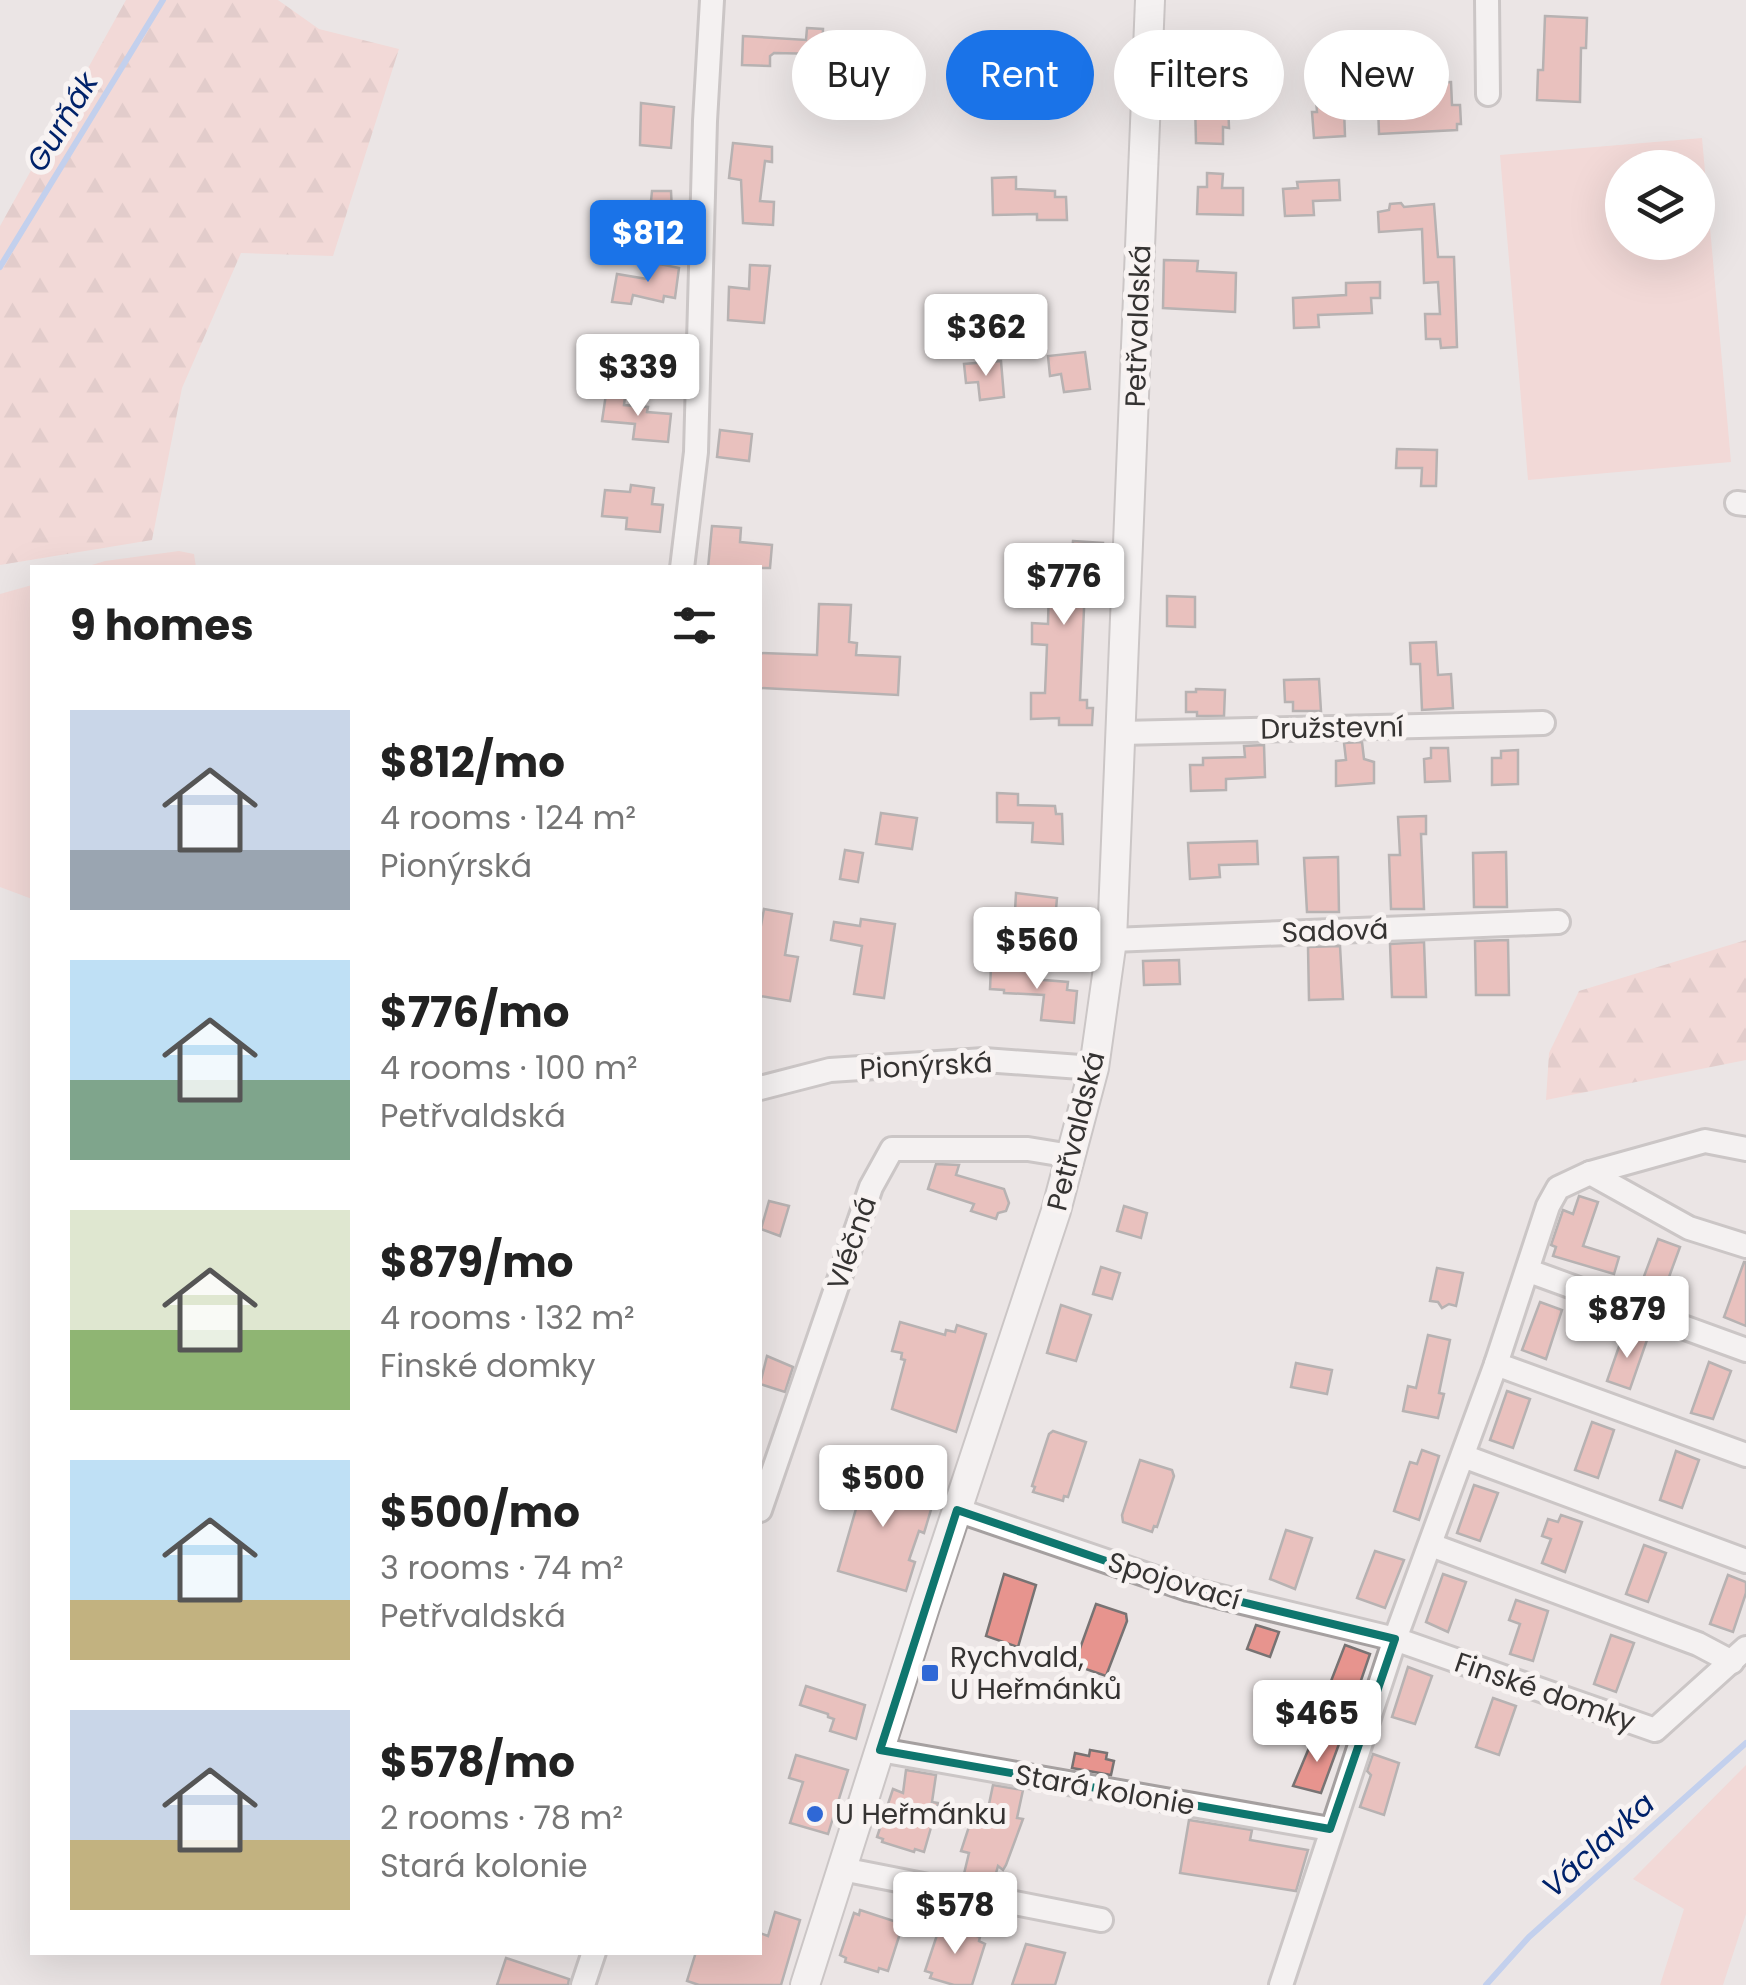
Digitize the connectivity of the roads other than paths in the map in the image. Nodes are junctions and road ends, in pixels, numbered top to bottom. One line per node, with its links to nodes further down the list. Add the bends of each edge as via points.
1 (712, 0): 5 (street, via 696,452)
2 (1150, 0): 7 (street, Petřvaldská)
3 (1487, 0): 4 (street)
4 (1488, 94)
5 (682, 565)
6 (1543, 723): 7 (street, Družstevní)
7 (1121, 733): 9 (street, Petřvaldská)
8 (1558, 922): 9 (street, Sadová)
9 (1112, 940): 10 (street, Petřvaldská)
10 (1094, 1068): 11 (street, Pionýrská, via 984,1060 830,1070); 13 (street, Petřvaldská)
11 (762, 1087)
12 (1746, 1149): 14 (street, via 1705,1141)
13 (1071, 1156): 21 (street, Vléčná, via 1028,1149 892,1149 870,1187); 22 (street, Petřvaldská)
14 (1590, 1174): 15 (street, via 1689,1228); 16 (street, via 1558,1188)
15 (1746, 1246)
16 (1529, 1271): 17 (street); 18 (street)
17 (1746, 1350)
18 (1496, 1364): 19 (street); 20 (street)
19 (1746, 1455)
20 (1463, 1456): 23 (street); 24 (street)
21 (762, 1504)
22 (957, 1510): 25 (street, Spojovací, via 1188,1589); 27 (street, Petřvaldská)
23 (1431, 1545): 25 (street); 26 (street, Finské domky)
24 (1746, 1561)
25 (1395, 1639): 26 (street, Finské domky, via 1654,1730); 28 (street)
26 (1739, 1655)
27 (880, 1750): 28 (street, Stará kolonie); 29 (street, Petřvaldská)
28 (1330, 1829): 34 (street)
29 (842, 1869): 30 (street); 33 (street, Petřvaldská)
30 (1102, 1920)
31 (593, 1955): 32 (street)
32 (583, 1985)
33 (806, 1985)
34 (1281, 1985)

